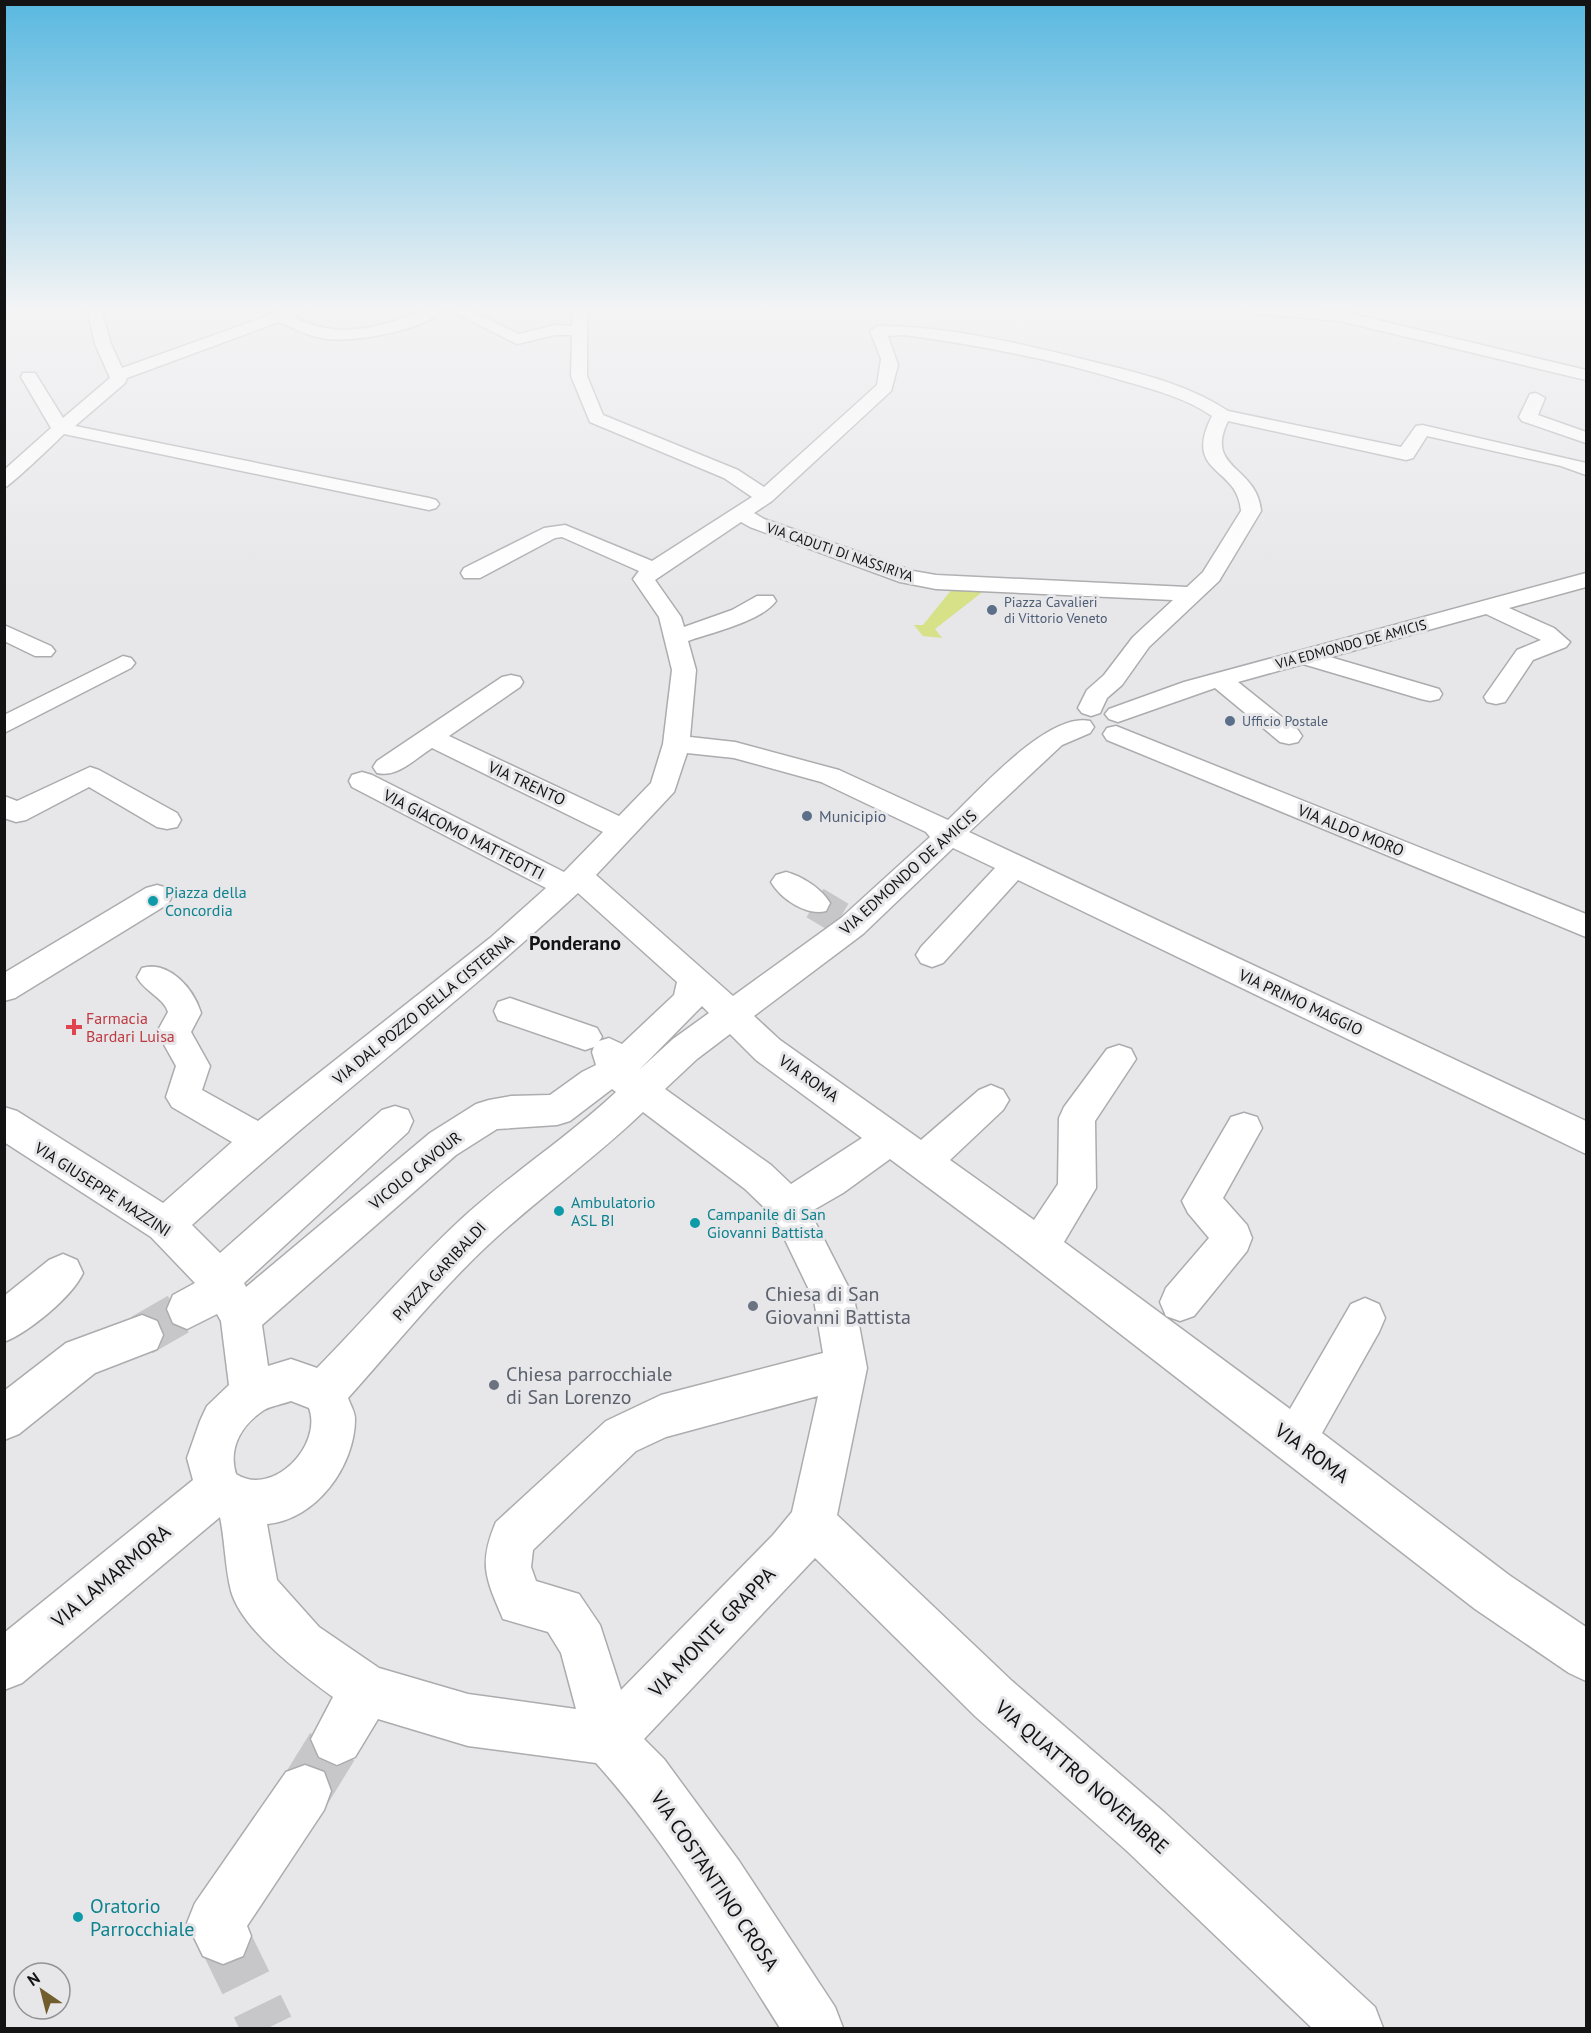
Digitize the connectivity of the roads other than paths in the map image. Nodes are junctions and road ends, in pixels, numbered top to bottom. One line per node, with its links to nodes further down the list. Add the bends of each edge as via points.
1 (45, 404): 8 (street)
2 (91, 404): 8 (street)
3 (590, 404): 12 (street, via 596,418 731,474)
4 (867, 404): 12 (street)
5 (1208, 404): 7 (street)
6 (1534, 404): 9 (street, via 1528,417)
7 (1222, 415): 10 (street, via 1406,454 1422,430); 18 (street, via 1212,451 1216,461 1245,487 1251,511 1211,576)
8 (60, 428): 11 (street, via 22,460); 13 (street)
9 (1587, 438)
10 (1587, 469)
11 (4, 482)
12 (765, 497): 14 (street)
13 (429, 504)
14 (741, 513): 15 (street); 18 (street, VIA CADUTI DI NASSIRIYA, via 757,523 897,573 936,582)
15 (653, 569): 16 (street, via 564,531 551,532); 22 (street, VIA DAL POZZO DELLA CISTERNA, via 644,579 670,617)
16 (472, 573)
17 (1587, 580): 20 (street, VIA EDMONDO DE AMICIS)
18 (1194, 594): 30 (street, via 1141,642 1113,680 1096,695)
19 (765, 601): 22 (street)
20 (1488, 607): 24 (street, VIA EDMONDO DE AMICIS); 29 (street, via 1558,642 1525,655)
21 (4, 632): 23 (street)
22 (677, 637): 35 (street, VIA DAL POZZO DELLA CISTERNA, via 684,670)
23 (43, 651)
24 (1304, 657): 26 (street, VIA EDMONDO DE AMICIS); 28 (street)
25 (123, 663): 32 (street)
26 (1220, 680): 31 (street, VIA EDMONDO DE AMICIS, via 1156,699); 33 (street)
27 (511, 682): 34 (street)
28 (1430, 694)
29 (1496, 697)
30 (1086, 717): 31 (street, VIA ALDO MORO, via 1101,736); 41 (street, VIA EDMONDO DE AMICIS, via 1053,739)
31 (1117, 724): 47 (street, VIA ALDO MORO)
32 (4, 725)
33 (1289, 736)
34 (430, 737): 36 (street); 40 (street, VIA TRENTO)
35 (676, 744): 40 (street, VIA DAL POZZO DELLA CISTERNA, via 664,786); 41 (street, VIA PRIMO MAGGIO, via 735,750 837,779)
36 (386, 767)
37 (362, 781): 43 (street, VIA GIACOMO MATTEOTTI, via 510,859)
38 (4, 805): 39 (street, via 16,813 90,776)
39 (167, 819)
40 (623, 830): 43 (street, VIA DAL POZZO DELLA CISTERNA)
41 (946, 832): 42 (street, VIA PRIMO MAGGIO); 46 (street, VIA EDMONDO DE AMICIS)
42 (1014, 866): 48 (street); 60 (street, VIA PRIMO MAGGIO)
43 (573, 881): 50 (street, VIA GIACOMO MATTEOTTI); 61 (street, VIA DAL POZZO DELLA CISTERNA, via 501,946)
44 (786, 882): 46 (street)
45 (157, 896): 51 (street)
46 (836, 916): 53 (street, VIA EDMONDO DE AMICIS, via 804,963)
47 (1587, 926)
48 (932, 955)
49 (153, 977): 61 (street, via 181,1000 185,1013 174,1032 193,1066 184,1097)
50 (694, 978): 53 (street, VIA ROMA); 55 (street, via 689,1001)
51 (4, 989)
52 (510, 1011): 55 (street)
53 (732, 1013): 55 (street, VIA EDMONDO DE AMICIS, via 685,1049); 62 (street, VIA ROMA, via 768,1050)
54 (1119, 1059): 65 (street, via 1077,1118 1077,1188)
55 (613, 1063): 63 (street); 67 (street, VICOLO CAVOUR, via 556,1110 489,1115); 74 (street, PIAZZA GARIBALDI, via 597,1133 470,1236)
56 (991, 1100): 62 (street)
57 (395, 1121): 67 (street)
58 (4, 1122): 64 (street, VIA GIUSEPPE MAZZINI)
59 (1244, 1128): 71 (street, via 1201,1201 1233,1238)
60 (1587, 1138)
61 (260, 1140): 64 (street, VIA DAL POZZO DELLA CISTERNA)
62 (908, 1149): 63 (street, via 830,1181); 65 (street, VIA ROMA)
63 (787, 1205): 73 (street, via 834,1298)
64 (165, 1225): 67 (street, VIA GIUSEPPE MAZZINI)
65 (1039, 1247): 71 (street, VIA ROMA)
66 (63, 1273): 70 (street)
67 (228, 1295): 68 (street); 75 (street)
68 (187, 1309)
69 (1365, 1318): 77 (street)
70 (4, 1322)
71 (1164, 1322): 77 (street, VIA ROMA)
72 (142, 1335): 76 (street, via 81,1358)
73 (846, 1368): 79 (street); 84 (street, via 661,1417 621,1436 512,1538 507,1567 520,1602 562,1611 583,1642)
74 (324, 1392): 75 (street, via 291,1380); 78 (street, via 334,1417 329,1450 308,1481 275,1502)
75 (251, 1393): 78 (street, via 222,1421 209,1458)
76 (4, 1419)
77 (1299, 1430): 80 (street, VIA ROMA, via 1338,1472 1492,1593)
78 (230, 1496): 81 (street, VIA LAMARMORA); 82 (street, via 255,1591 302,1644)
79 (812, 1523): 84 (street, VIA MONTE GRAPPA, via 790,1552); 88 (street, VIA QUATTRO NOVEMBRE, via 994,1699 1146,1832)
80 (1587, 1656)
81 (4, 1665)
82 (366, 1690): 83 (street); 84 (street, via 468,1720)
83 (338, 1739)
84 (609, 1740): 87 (street, VIA COSTANTINO CROSA, via 645,1778 719,1881)
85 (305, 1791): 86 (street, via 215,1923)
86 (223, 1936)
87 (814, 2028)
88 (1354, 2028)

